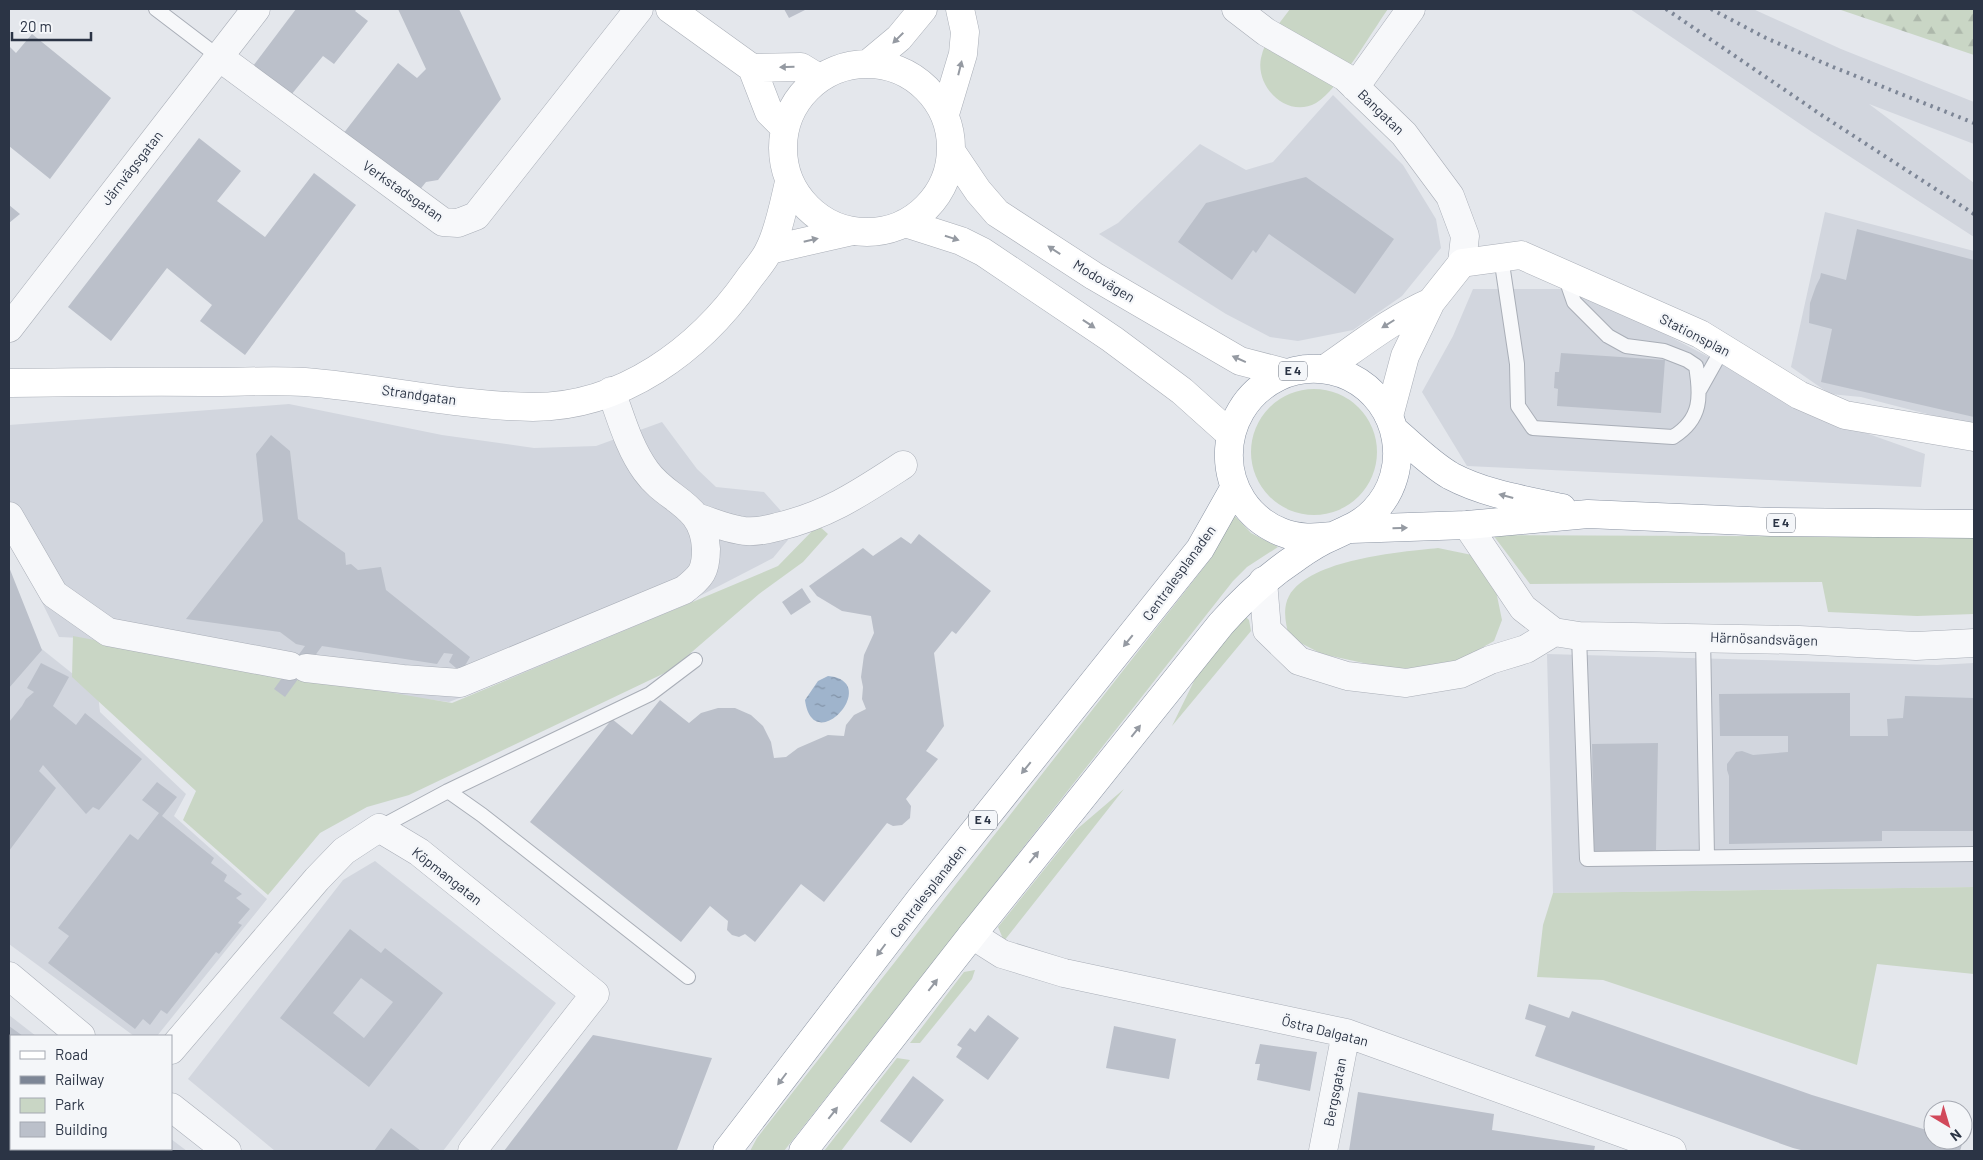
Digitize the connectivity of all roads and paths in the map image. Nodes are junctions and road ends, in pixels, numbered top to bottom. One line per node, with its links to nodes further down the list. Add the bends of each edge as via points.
1 (156, 9): 9 (lane)
2 (256, 9): 9 (street, Järnvägsgatan)
3 (639, 9): 9 (street, Verkstadsgatan, via 476,216 458,223 444,222)
4 (670, 9): 11 (main road)
5 (923, 9): 10 (main road, one-way to 10, via 899,38)
6 (960, 9): 14 (main road, one-way to 6, via 963,54 965,32)
7 (1236, 9): 13 (street, Bangatan, via 1266,32 1345,77)
8 (1411, 9): 13 (street)
9 (219, 57): 25 (street, Järnvägsgatan)
10 (869, 63): 12 (main road, via 843,67); 14 (main road, via 892,67 914,78 932,94)
11 (752, 68): 12 (main road, one-way to 11, via 801,66); 15 (main road, via 770,112)
12 (819, 78): 15 (main road, via 792,109)
13 (1355, 87): 22 (street, Bangatan, via 1404,134 1450,196 1465,236)
14 (944, 114): 16 (main road, via 950,132)
15 (785, 128): 17 (main road, via 783,155)
16 (951, 151): 18 (main road, via 948,173 938,193 924,210); 28 (main road, Modovägen, one-way to 16, via 1240,361 1094,276 997,213)
17 (789, 182): 19 (main road, via 804,205 826,222); 20 (main road, Strandgatan)
18 (906, 223): 19 (main road, via 879,231); 33 (main road, one-way to 33, via 961,241 983,252 1112,339 1182,391)
19 (852, 231): 20 (main road, one-way to 19)
20 (769, 250): 31 (main road, Strandgatan, via 733,302 699,338 662,367)
21 (1501, 257): 22 (main road, Stationsplan); 23 (main road, Stationsplan, via 1521,255); 30 (lane, via 1517,364 1518,406 1533,428 1673,437 1694,419)
22 (1462, 263): 24 (main road)
23 (1564, 273): 26 (main road, Stationsplan, via 1700,334); 30 (lane, via 1574,302 1608,336 1626,346 1664,351 1687,360 1696,366)
24 (1432, 302): 27 (main road, one-way to 27, via 1407,312); 32 (main road, via 1405,356)
25 (9, 328)
26 (1723, 348): 30 (lane); 34 (main road, Stationsplan, via 1799,395 1845,415)
27 (1325, 369): 28 (main road, E 4); 32 (main road, E 4, via 1351,377 1363,385 1382,404)
28 (1286, 373): 33 (main road, E 4, via 1267,382 1250,396)
29 (9, 382): 31 (main road, Strandgatan, via 302,382 451,401 533,407 572,403)
30 (1700, 389)
31 (611, 391): 39 (street, via 636,457 648,474)
32 (1392, 423): 37 (main road, E 4, one-way to 32, via 1503,496 1453,477 1416,449); 42 (main road, E 4, via 1398,458 1391,487 1364,521)
33 (1230, 434): 36 (main road, E 4, via 1228,452)
34 (1974, 437)
35 (903, 465): 39 (street, via 828,511 798,522 740,531)
36 (1235, 487): 42 (main road, E 4, via 1250,509 1276,529 1307,538); 61 (main road, Centralesplanaden / E 4, one-way to 61, via 1200,549 922,898)
37 (1588, 514): 40 (main road, E 4, via 1771,522); 41 (main road, E 4)
38 (9, 516): 39 (street, via 54,594 108,632 298,667 460,683 684,590 698,579 706,565)
39 (699, 518)
40 (1974, 524)
41 (1467, 525): 42 (main road, E 4, one-way to 41); 44 (street, via 1523,608)
42 (1342, 532): 43 (main road, E 4)
43 (1262, 581): 44 (street, via 1267,630 1299,662 1347,676 1406,683 1460,674 1490,660); 52 (main road, E 4, one-way to 43, via 1220,624)
44 (1566, 634): 45 (street, Härnösandsvägen); 51 (lane, via 1587,859)
45 (1703, 637): 46 (street, Härnösandsvägen, via 1916,646); 51 (lane)
46 (1974, 643)
47 (696, 660): 48 (lane, via 650,694)
48 (448, 791): 49 (lane); 54 (lane, via 482,814)
49 (379, 828): 57 (street, via 344,851 317,879); 60 (street, Köpmangatan, via 419,852 595,994)
50 (1974, 854): 51 (lane)
51 (1707, 857)
52 (972, 935): 55 (street, Östra Dalgatan, via 1002,954 1064,973); 62 (main road, E 4, one-way to 52)
53 (9, 976): 56 (street)
54 (688, 977)
55 (1346, 1033): 63 (street, Bergsgatan); 64 (street, Östra Dalgatan)
56 (80, 1035)
57 (172, 1049)
58 (172, 1108): 59 (street)
59 (227, 1151)
60 (472, 1151)
61 (727, 1151)
62 (803, 1151)
63 (1323, 1151)
64 (1672, 1151)

